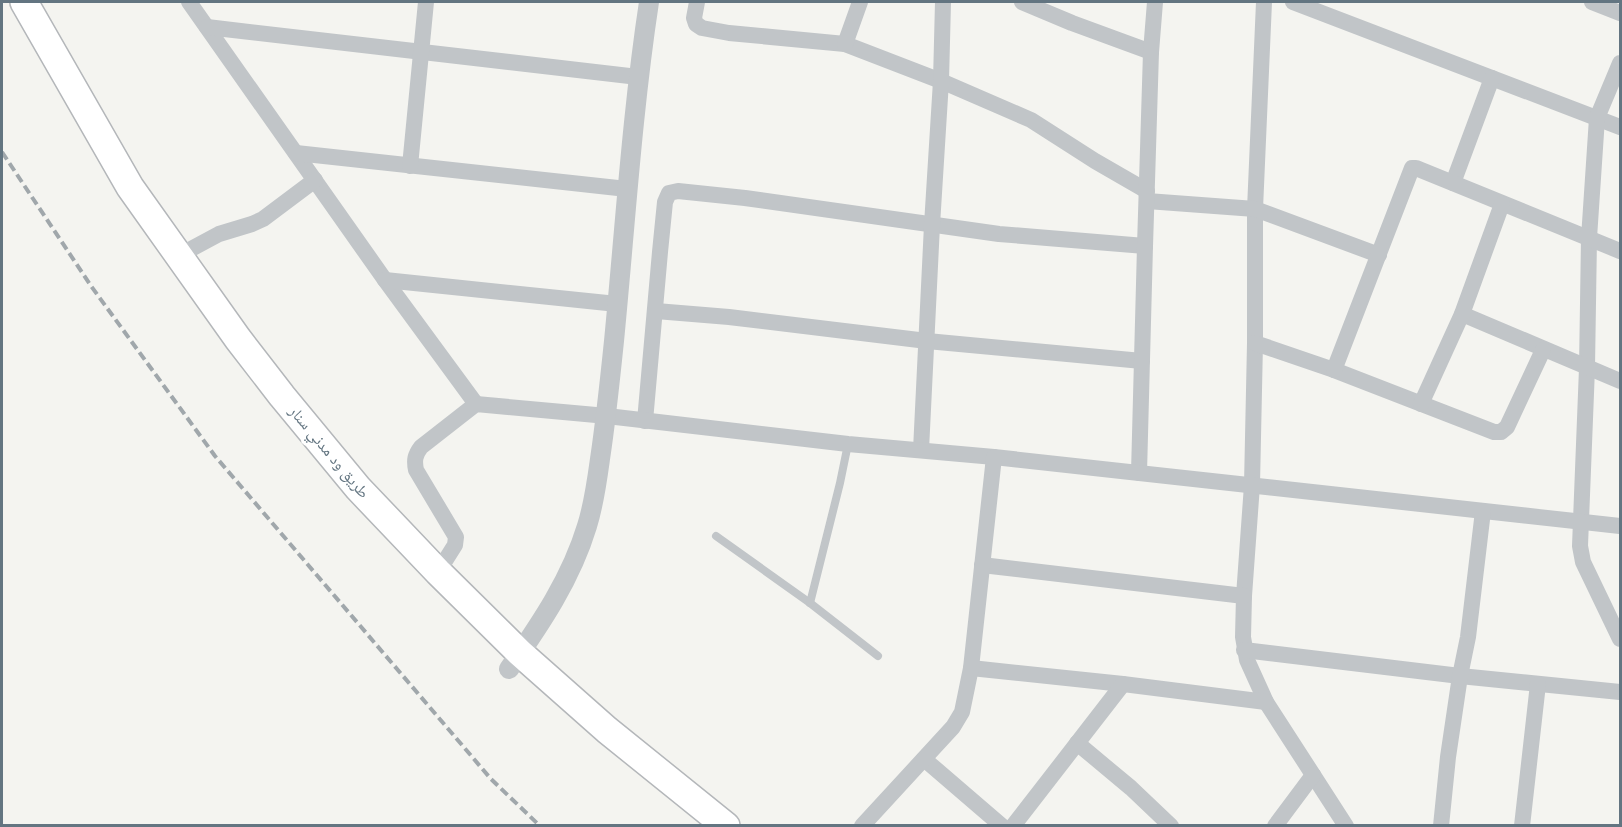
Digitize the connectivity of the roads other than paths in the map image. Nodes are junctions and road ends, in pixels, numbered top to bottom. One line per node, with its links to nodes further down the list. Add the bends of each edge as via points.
1 (5, 2): 70 (highway, طريق ود مدني سنار, via 116,196 218,341 345,498 459,619)
2 (24, 2): 38 (highway, طريق ود مدني سنار, via 130,187)
3 (189, 2): 15 (street)
4 (426, 2): 17 (street)
5 (649, 2): 20 (street)
6 (697, 2): 16 (street, via 694,18 702,28)
7 (860, 2): 16 (street)
8 (943, 2): 22 (street)
9 (1022, 2): 18 (street)
10 (1155, 2): 18 (street)
11 (1264, 2): 32 (street)
12 (1293, 2): 21 (street)
13 (1592, 2): 14 (street)
14 (1620, 13)
15 (207, 27): 17 (street); 25 (street)
16 (845, 44): 22 (street)
17 (421, 52): 20 (street); 26 (street)
18 (1151, 52): 30 (street)
19 (1620, 63): 23 (street)
20 (638, 77): 29 (street)
21 (1492, 78): 23 (street); 28 (street)
22 (941, 81): 30 (street, via 1031,120); 33 (street)
23 (1597, 118): 24 (street); 34 (street)
24 (1620, 127)
25 (296, 153): 26 (street); 27 (street)
26 (410, 166): 29 (street)
27 (315, 180): 38 (street, via 263,219 219,234); 39 (street)
28 (1453, 183): 31 (street); 37 (street, via 1412,168)
29 (627, 189): 40 (street)
30 (1147, 196): 32 (street); 35 (street)
31 (1502, 204): 34 (street); 42 (street)
32 (1255, 208): 37 (street); 44 (street)
33 (932, 225): 35 (street); 41 (street, via 678,190 669,193 665,202); 43 (street)
34 (1589, 238): 36 (street); 47 (street)
35 (1144, 246): 46 (street)
36 (1620, 250)
37 (1379, 255): 48 (street)
38 (178, 256): 64 (highway, طريق ود مدني سنار, via 318,441)
39 (385, 280): 40 (street); 50 (street)
40 (618, 304): 52 (street)
41 (656, 311): 43 (street); 53 (street)
42 (1462, 314): 45 (street); 51 (street)
43 (927, 340): 46 (street); 55 (street)
44 (1256, 343): 48 (street); 58 (street)
45 (1543, 350): 47 (street); 51 (street, via 1507,427 1501,432)
46 (1142, 361): 57 (street)
47 (1587, 368): 49 (street); 60 (street)
48 (1334, 370): 51 (street)
49 (1620, 381)
50 (476, 404): 52 (street); 64 (street, via 421,447 414,461 456,537)
51 (1421, 404)
52 (607, 416): 53 (street); 70 (street, via 588,524 559,593)
53 (645, 421): 54 (street)
54 (848, 444): 55 (street); 66 (lane)
55 (921, 450): 56 (street)
56 (994, 457): 57 (street); 63 (street)
57 (1139, 473): 58 (street)
58 (1252, 485): 59 (street); 65 (street)
59 (1483, 511): 60 (street); 72 (street)
60 (1581, 521): 61 (street); 67 (street, via 1583,562)
61 (1620, 526)
62 (716, 536): 66 (lane)
63 (982, 565): 65 (street); 71 (street)
64 (438, 572): 70 (highway, طريق ود مدني سنار)
65 (1244, 596): 68 (street)
66 (810, 603): 69 (lane)
67 (1620, 639)
68 (1244, 650): 72 (street); 76 (street)
69 (878, 656)
70 (515, 661): 80 (highway, طريق ود مدني سنار, via 597,744); 81 (highway, طريق ود مدني سنار)
71 (971, 668): 73 (street); 78 (street, via 962,712)
72 (1460, 676): 74 (street); 88 (street)
73 (1123, 684): 76 (street); 77 (street)
74 (1538, 684): 75 (street); 89 (street)
75 (1620, 692)
76 (1266, 702): 79 (street)
77 (1077, 743): 84 (street); 85 (street)
78 (924, 759): 82 (street); 83 (street)
79 (1313, 775): 86 (street); 87 (street)
80 (699, 825)
81 (726, 825)
82 (862, 825)
83 (1002, 825)
84 (1013, 825)
85 (1171, 825)
86 (1275, 825)
87 (1346, 825)
88 (1441, 825)
89 (1522, 825)

